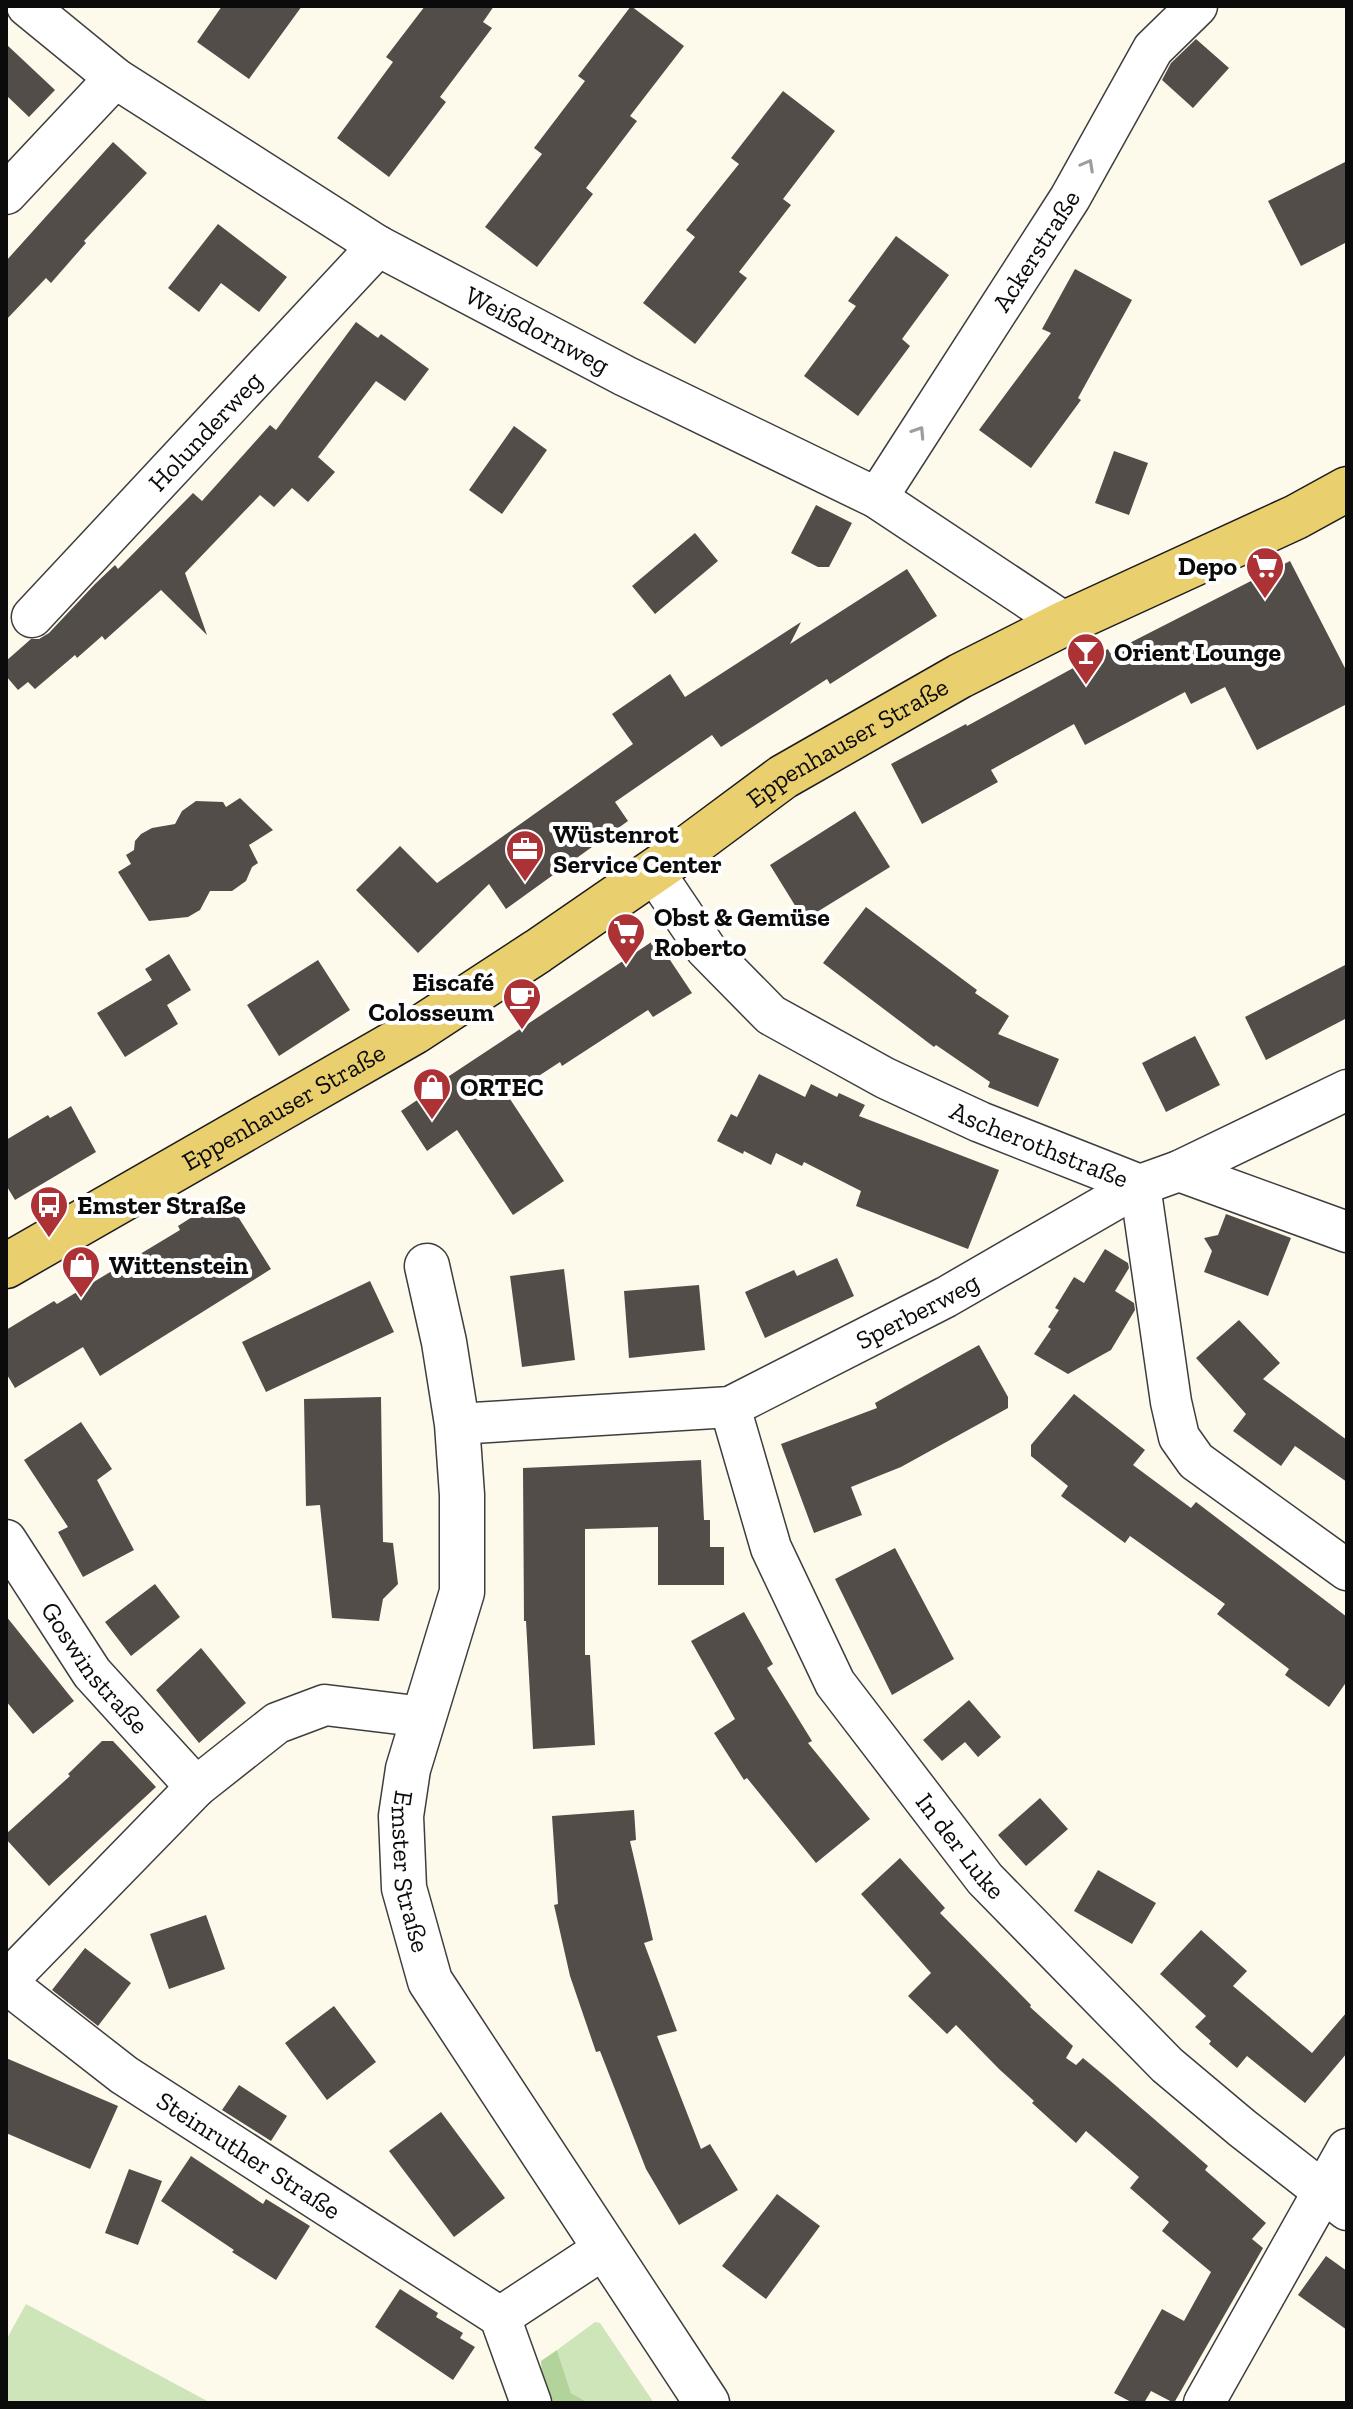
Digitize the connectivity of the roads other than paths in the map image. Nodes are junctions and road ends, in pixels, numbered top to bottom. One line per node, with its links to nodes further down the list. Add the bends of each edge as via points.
1 (27, 6): 3 (street, Weißdornweg)
2 (1197, 6): 7 (street, Ackerstraße, one-way to 2, via 1070,198 1153,49)
3 (115, 78): 4 (street); 5 (street, Weißdornweg)
4 (6, 194)
5 (378, 246): 7 (street, Weißdornweg, via 625,376); 8 (street, Holunderweg)
6 (1347, 489): 9 (main road, Eppenhauser Straße)
7 (877, 498): 9 (street, Weißdornweg)
8 (32, 617)
9 (1065, 623): 10 (main road, Eppenhauser Straße, via 783,777)
10 (654, 872): 13 (street, Ascherothstraße, via 706,949 771,1015 953,1110); 15 (main road, Eppenhauser Straße, via 383,1051)
11 (1347, 1090): 12 (street, Sperberweg)
12 (1179, 1171): 13 (street, Sperberweg); 14 (street)
13 (1140, 1185): 17 (street, Sperberweg, via 946,1297); 20 (street, Ascherothstraße, via 1179,1437 1196,1461)
14 (1347, 1232)
15 (6, 1266)
16 (427, 1266): 18 (street, Emster Straße)
17 (730, 1407): 18 (street, Sperberweg); 25 (street, In der Luke, via 771,1548 835,1683 985,1879 1167,2065)
18 (457, 1424): 21 (street, Emster Straße, via 462,1592)
19 (6, 1540): 22 (street, Goswinstraße, via 92,1673)
20 (1347, 1570)
21 (424, 1717): 22 (street, via 325,1705 277,1723); 26 (street, Emster Straße, via 401,1816 404,1888 430,1981)
22 (196, 1787): 23 (street)
23 (6, 1982): 27 (street, Steinruther Straße, via 124,2075)
24 (1347, 2149): 25 (street)
25 (1335, 2201): 30 (street)
26 (605, 2248): 27 (street); 29 (street, Emster Straße)
27 (500, 2317): 28 (street)
28 (531, 2403)
29 (707, 2403)
30 (1204, 2403)

